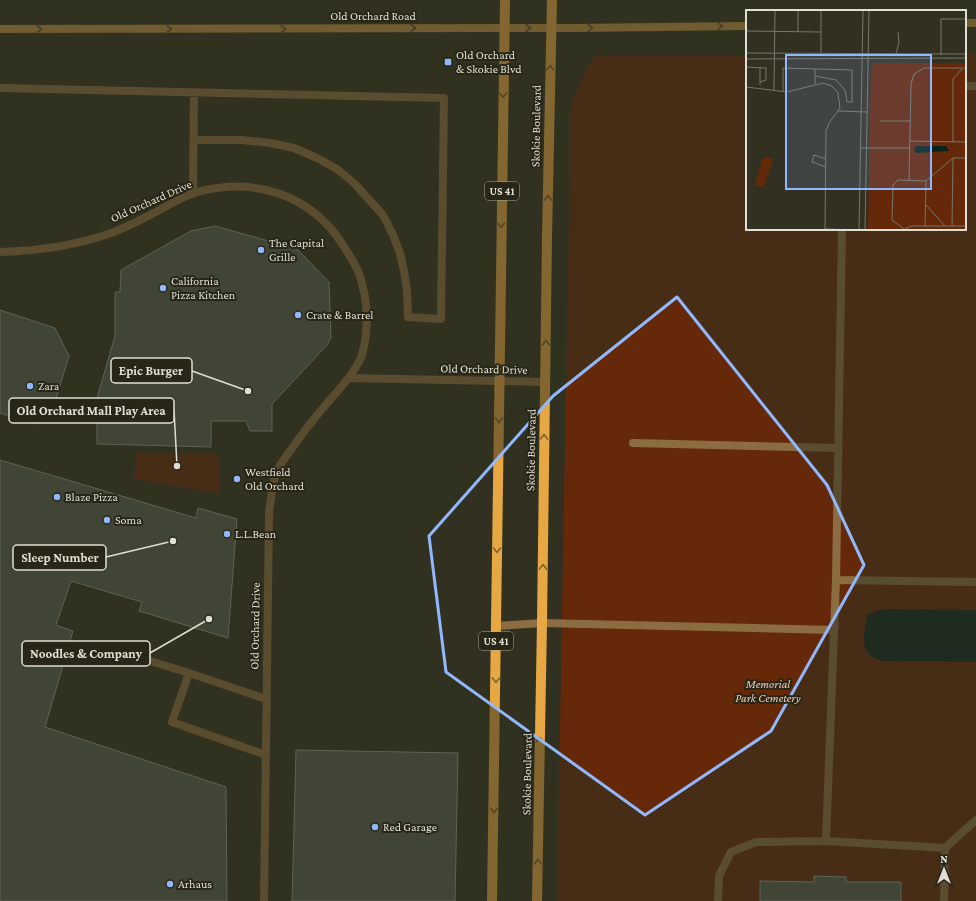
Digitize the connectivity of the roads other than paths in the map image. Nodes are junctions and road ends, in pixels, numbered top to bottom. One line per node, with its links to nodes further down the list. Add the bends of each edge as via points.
1 (504, 0): 4 (main road, US 41)
2 (552, 0): 5 (main road, Skokie Boulevard)
3 (746, 26): 5 (main road, Old Orchard Road, one-way to 3)
4 (504, 28): 5 (main road, Old Orchard Road, one-way to 5); 6 (main road, Old Orchard Road, one-way to 4); 14 (main road, US 41, one-way to 14)
5 (551, 28): 15 (main road, Skokie Boulevard, one-way to 5)
6 (0, 29)
7 (0, 88): 8 (lane)
8 (194, 93): 9 (lane); 9 (lane, via 444,98 441,319 408,317 404,271 393,235 383,215 354,183 336,169 294,148 270,143)
9 (194, 140): 10 (lane)
10 (193, 194): 12 (lane, Old Orchard Drive, via 113,232 58,246); 13 (lane, Old Orchard Drive, via 245,186 267,190 290,197 307,207 334,232 359,273 368,315 362,358)
11 (842, 230): 17 (lane)
12 (0, 252)
13 (349, 378): 14 (lane, Old Orchard Drive); 25 (lane, Old Orchard Drive, via 304,431 276,473 269,513)
14 (499, 381): 15 (lane, Old Orchard Drive); 21 (main road, US 41, one-way to 21)
15 (545, 382): 20 (main road, Skokie Boulevard, one-way to 15)
16 (633, 443): 17 (lane)
17 (838, 448): 18 (lane)
18 (836, 580): 19 (lane); 22 (lane)
19 (976, 582)
20 (542, 624): 21 (lane); 22 (lane); 32 (main road, Skokie Boulevard, one-way to 20)
21 (497, 626): 31 (main road, US 41, one-way to 31)
22 (833, 630): 28 (lane)
23 (121, 652): 24 (lane)
24 (189, 673): 25 (lane); 26 (lane, via 172,722)
25 (266, 699): 26 (lane, Old Orchard Drive)
26 (266, 755): 30 (lane, Old Orchard Drive)
27 (976, 820): 29 (lane)
28 (826, 841): 29 (lane); 33 (lane, via 756,842 731,852 719,876)
29 (945, 848): 34 (lane)
30 (264, 901)
31 (492, 901)
32 (537, 901)
33 (718, 901)
34 (944, 901)

